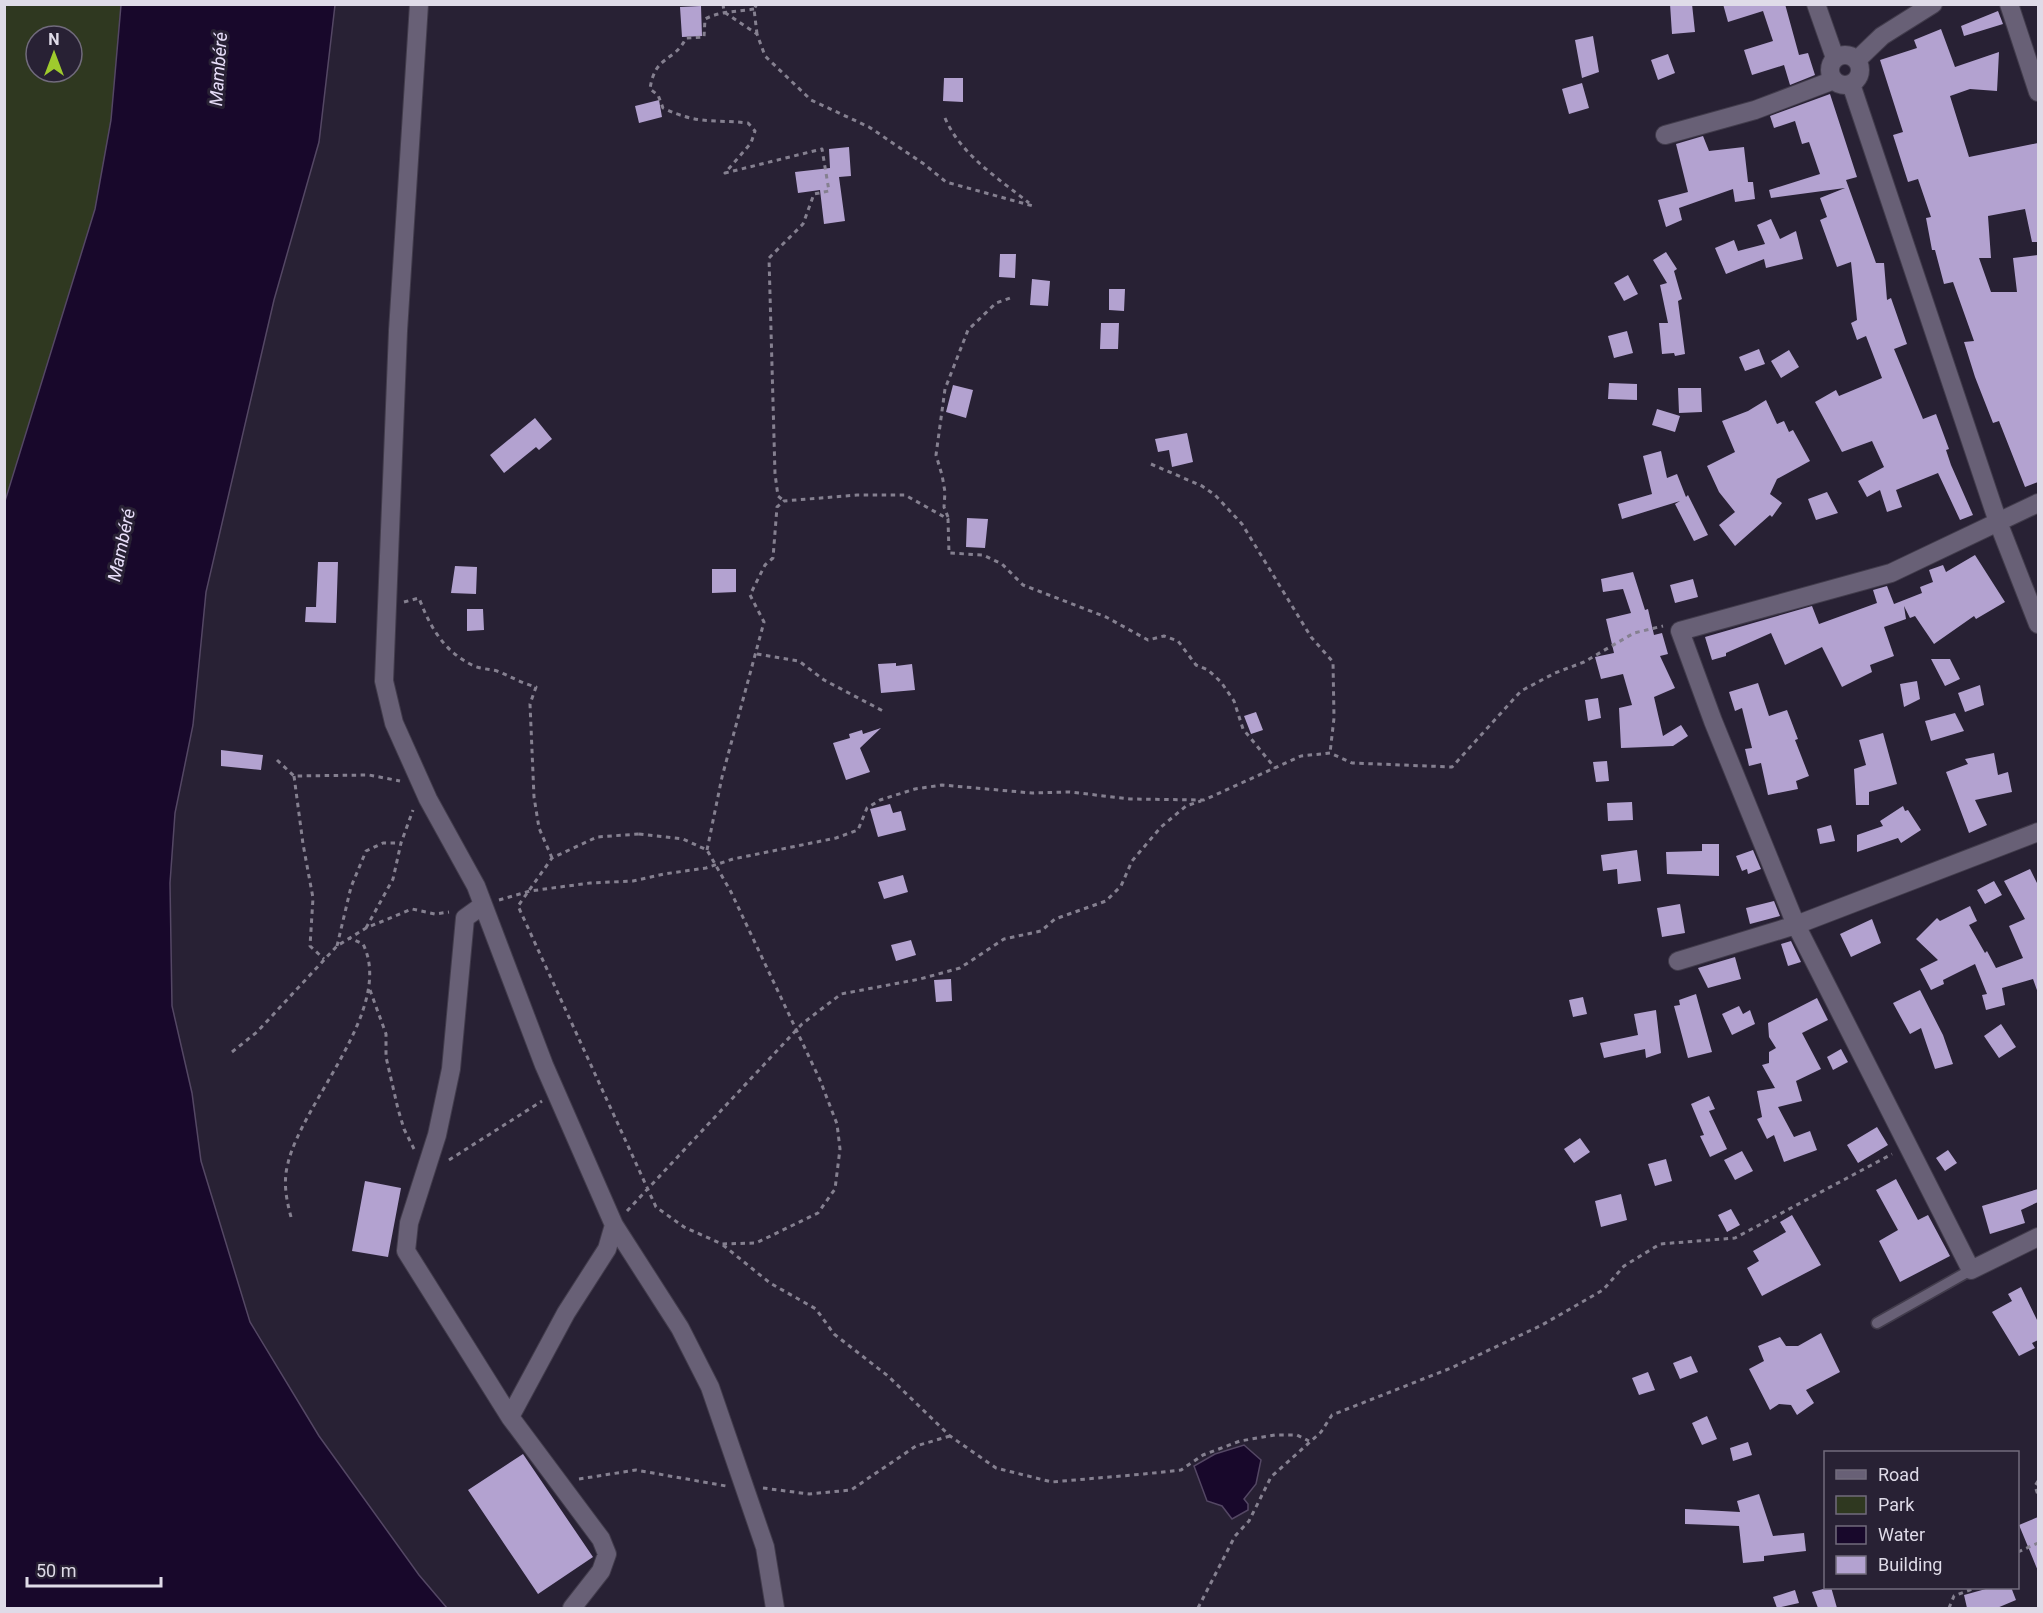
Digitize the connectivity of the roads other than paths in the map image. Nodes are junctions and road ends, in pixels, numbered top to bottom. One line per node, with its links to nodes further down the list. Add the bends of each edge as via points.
1 (419, 4): 14 (street, via 398,331 384,681 394,723)
2 (1816, 4): 5 (street)
3 (1934, 4): 6 (street, via 1881,36)
4 (2009, 4): 8 (street)
5 (1835, 58): 6 (street, via 1846,55); 7 (street, via 1830,69)
6 (1857, 60): 7 (street, via 1861,70)
7 (1842, 82): 9 (street); 11 (street)
8 (2038, 92)
9 (1665, 135)
10 (2038, 503): 11 (street)
11 (1998, 522): 12 (street); 15 (street, via 1891,573 1680,631)
12 (2038, 624)
13 (2038, 832): 15 (street)
14 (483, 905): 17 (street, via 544,1065); 21 (street, via 465,918 451,1069 437,1135 409,1223 406,1251)
15 (1796, 925): 16 (street); 19 (street)
16 (1678, 961)
17 (614, 1225): 21 (street, via 607,1249 566,1313); 23 (street, via 680,1328 710,1387 765,1547)
18 (2038, 1237): 19 (street)
19 (1971, 1270): 20 (lane)
20 (1877, 1323)
21 (510, 1417): 22 (street, via 601,1539 607,1554 601,1571)
22 (572, 1608)
23 (775, 1608)

